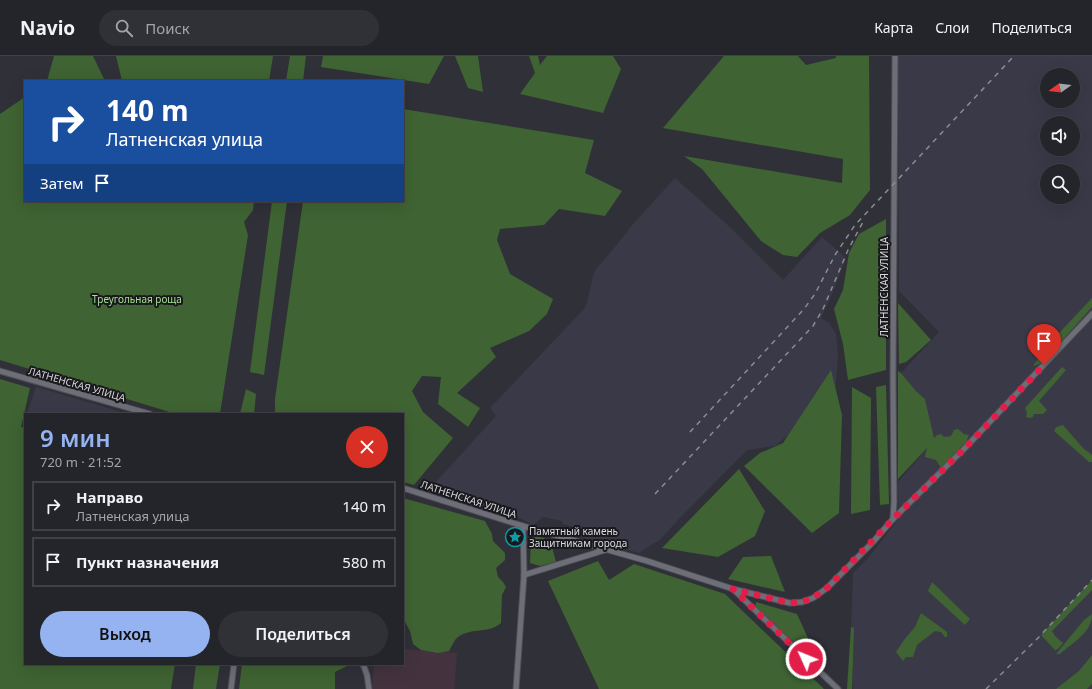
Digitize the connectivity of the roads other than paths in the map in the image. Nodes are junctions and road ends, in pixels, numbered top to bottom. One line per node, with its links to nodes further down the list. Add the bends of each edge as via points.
1 (895, 56): 6 (street, ЛАТНЕНСКАЯ УЛИЦА)
2 (1092, 314): 6 (street, ЛАТНЕНСКАЯ УЛИЦА, via 964,449)
3 (0, 371): 4 (street, ЛАТНЕНСКАЯ УЛИЦА)
4 (147, 413)
5 (404, 488): 7 (street, ЛАТНЕНСКАЯ УЛИЦА)
6 (893, 519): 10 (street, ЛАТНЕНСКАЯ УЛИЦА, via 827,588 813,598 790,603)
7 (523, 526): 8 (street, ЛАТНЕНСКАЯ УЛИЦА); 9 (street)
8 (606, 550): 9 (street); 10 (street, ЛАТНЕНСКАЯ УЛИЦА)
9 (524, 575): 15 (street)
10 (733, 589): 16 (street)
11 (234, 665): 13 (street)
12 (363, 665): 14 (street, via 368,675)
13 (231, 689)
14 (369, 689)
15 (516, 689)
16 (838, 689)

